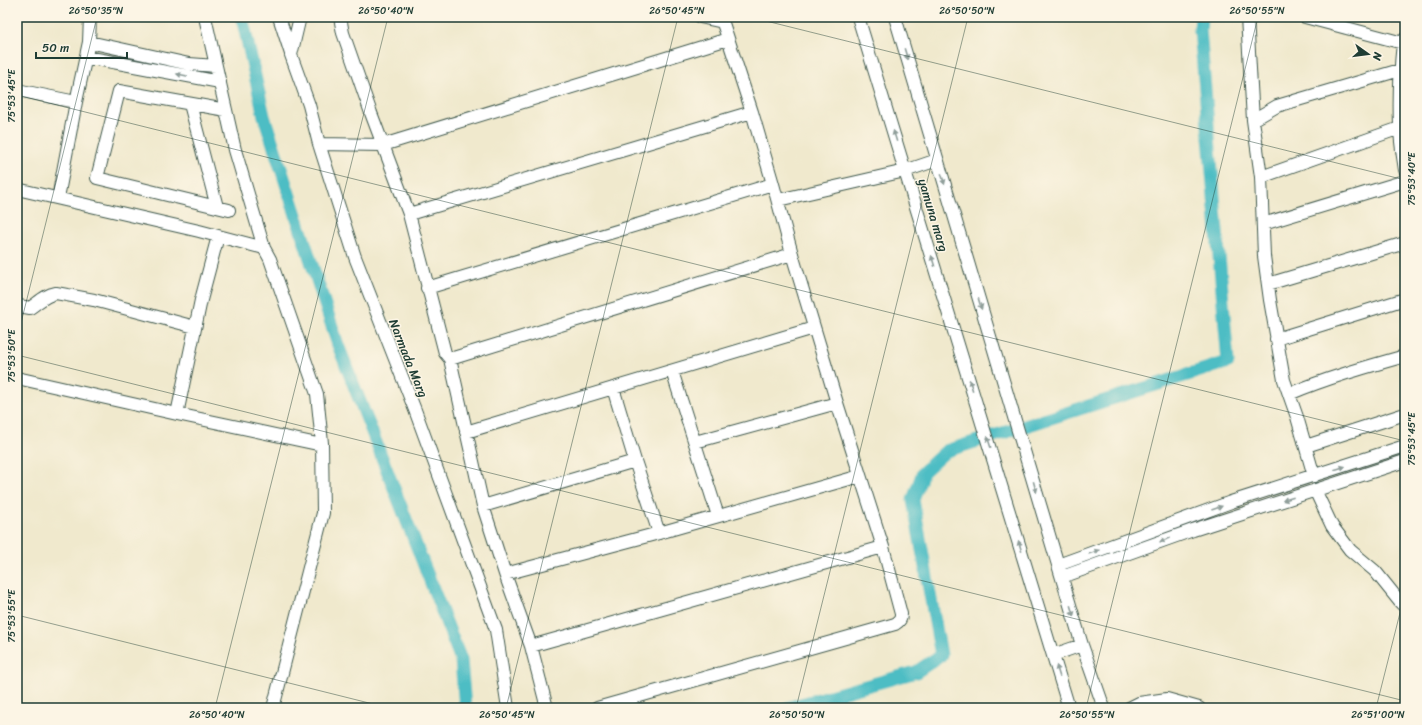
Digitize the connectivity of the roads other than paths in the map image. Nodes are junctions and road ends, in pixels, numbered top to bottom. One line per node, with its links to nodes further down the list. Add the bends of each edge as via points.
1 (90, 17): 14 (street)
2 (205, 17): 17 (street)
3 (279, 17): 15 (street, Narmada Marg)
4 (300, 17): 15 (street)
5 (340, 17): 29 (street)
6 (700, 17): 11 (street)
7 (858, 17): 32 (street, yamuna marg, one-way to 7)
8 (895, 17): 30 (street, yamuna marg, one-way to 30)
9 (1247, 17): 26 (street)
10 (1305, 17): 13 (street)
11 (722, 20): 12 (street)
12 (728, 39): 24 (street); 29 (street)
13 (1404, 41): 18 (street)
14 (90, 42): 16 (street); 17 (street, via 189,64)
15 (291, 55): 28 (street, Narmada Marg, via 309,105)
16 (86, 57): 19 (street, one-way to 16); 21 (street)
17 (216, 66): 19 (street)
18 (1400, 70): 25 (street); 26 (street, via 1277,106)
19 (220, 82): 23 (street)
20 (17, 90): 21 (street)
21 (76, 102): 37 (street)
22 (190, 104): 23 (street); 39 (street); 39 (street, via 118,91 97,178)
23 (226, 110): 45 (street)
24 (752, 112): 35 (street); 41 (street)
25 (1402, 113): 27 (street)
26 (1253, 120): 33 (street)
27 (1400, 128): 31 (street); 33 (street)
28 (319, 144): 29 (street); 85 (street, Narmada Marg, via 354,257 415,410 496,630)
29 (383, 145): 41 (street)
30 (937, 160): 32 (street); 77 (street, yamuna marg, one-way to 77)
31 (1405, 170)
32 (905, 171): 38 (street); 83 (street, yamuna marg, one-way to 32)
33 (1261, 177): 42 (street)
34 (1405, 181): 42 (street)
35 (774, 184): 38 (street); 48 (street)
36 (17, 189): 37 (street)
37 (58, 198): 43 (street)
38 (778, 200): 46 (street)
39 (217, 207): 40 (street)
40 (229, 210)
41 (409, 214): 48 (street)
42 (1263, 224): 47 (street)
43 (218, 236): 45 (street); 51 (street)
44 (1405, 243): 47 (street)
45 (264, 248): 65 (street, via 317,394)
46 (792, 254): 52 (street); 55 (street)
47 (1268, 284): 53 (street)
48 (428, 288): 55 (street, via 445,353)
49 (1405, 299): 53 (street)
50 (19, 306): 51 (street, via 30,308 42,298 56,293 94,300)
51 (195, 327): 61 (street)
52 (814, 328): 56 (street); 60 (street)
53 (1276, 340): 59 (street)
54 (1405, 356): 59 (street, via 1312,384)
55 (450, 359): 63 (street)
56 (672, 371): 58 (street); 64 (street)
57 (17, 378): 61 (street)
58 (613, 388): 63 (street); 68 (street)
59 (1289, 394): 66 (street)
60 (837, 403): 64 (street); 70 (street)
61 (177, 414): 65 (street)
62 (1405, 414): 66 (street)
63 (466, 432): 73 (street)
64 (695, 442): 74 (street)
65 (322, 445): 84 (street, via 323,513)
66 (1306, 446): 71 (street)
67 (1405, 446): 71 (street, one-way to 67)
68 (635, 461): 73 (street); 75 (street)
69 (1405, 461): 72 (street)
70 (860, 476): 74 (street); 76 (street)
71 (1314, 476): 77 (street, one-way to 71, via 1231,502)
72 (1315, 490): 79 (street, one-way to 79); 80 (street, via 1332,526 1350,550 1375,571)
73 (483, 506): 78 (street)
74 (718, 516): 75 (street)
75 (659, 533): 78 (street)
76 (883, 547): 82 (street); 87 (street, via 902,614 896,624)
77 (1058, 565): 79 (street, yamuna marg)
78 (505, 574): 82 (street)
79 (1062, 577): 81 (street, yamuna marg, one-way to 81)
80 (1405, 607)
81 (1082, 645): 83 (street); 89 (street, yamuna marg)
82 (531, 646): 86 (street)
83 (1053, 655): 88 (street, yamuna marg, one-way to 83)
84 (273, 708)
85 (508, 708)
86 (547, 708)
87 (598, 708)
88 (1069, 708)
89 (1104, 708)
90 (1129, 708): 91 (street, via 1139,703 1167,699)
91 (1199, 708)

